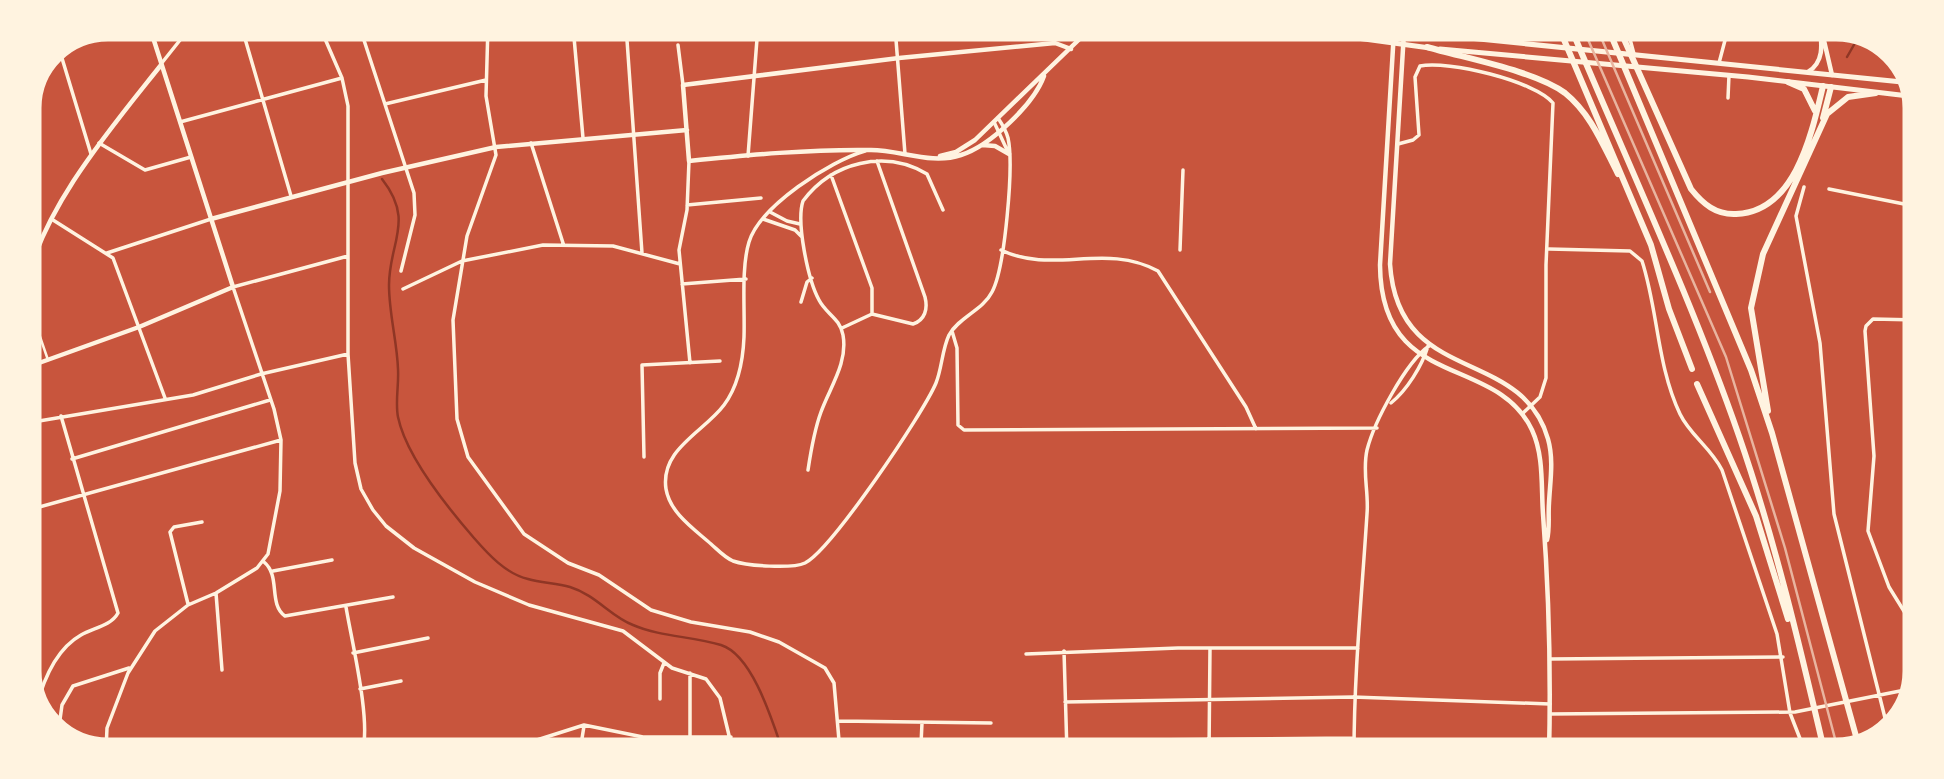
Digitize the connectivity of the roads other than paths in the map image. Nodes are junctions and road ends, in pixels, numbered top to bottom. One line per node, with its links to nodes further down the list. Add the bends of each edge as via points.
1 (153, 37): 33 (street)
2 (182, 37): 33 (street)
3 (244, 37): 49 (street)
4 (323, 37): 39 (street)
5 (363, 37): 50 (street)
6 (488, 37): 41 (street)
7 (574, 37): 57 (street)
8 (627, 37): 56 (street)
9 (757, 37): 40 (street)
10 (896, 37): 31 (street)
11 (1082, 37): 28 (street)
12 (1352, 37): 24 (main road)
13 (1393, 37): 24 (street)
14 (1404, 37): 26 (street)
15 (1445, 37): 30 (main road)
16 (1563, 37): 82 (highway)
17 (1575, 37): 160 (highway, via 1727,403 1761,503)
18 (1612, 37): 134 (highway, via 1727,310)
19 (1623, 37): 53 (highway, via 1691,189 1719,212 1753,212 1777,197)
20 (1629, 37): 30 (street)
21 (1726, 37): 32 (street)
22 (1821, 37): 34 (street, via 1820,58)
23 (1823, 37): 37 (street)
24 (1392, 43): 26 (main road); 116 (street, via 1380,281 1394,323)
25 (678, 45): 44 (street)
26 (1403, 45): 27 (main road); 60 (street)
27 (1427, 47): 36 (main road); 82 (highway, via 1521,74 1564,93 1589,119)
28 (1071, 49): 31 (street, via 1055,43); 38 (street)
29 (61, 54): 64 (street)
30 (1634, 54): 32 (main road)
31 (899, 58): 40 (street); 65 (street)
32 (1719, 63): 34 (main road)
33 (161, 64): 52 (street); 58 (street)
34 (1807, 72): 35 (main road)
35 (1824, 74): 37 (main road); 45 (main road)
36 (1729, 75): 42 (main road); 48 (street)
37 (1832, 75): 43 (main road); 45 (main road)
38 (1044, 76): 51 (street); 54 (street, via 1033,97)
39 (342, 78): 49 (street); 75 (street, via 350,125)
40 (754, 78): 44 (street); 67 (street)
41 (486, 80): 50 (street); 62 (street)
42 (1788, 82): 45 (main road); 53 (highway, via 1800,85 1811,97)
43 (1903, 82)
44 (682, 85): 55 (street)
45 (1827, 86): 46 (main road); 53 (highway)
46 (1876, 93): 47 (main road); 53 (highway, via 1844,99)
47 (1906, 96)
48 (1728, 98)
49 (262, 100): 52 (street); 78 (street)
50 (385, 104): 72 (street)
51 (996, 120): 54 (street); 69 (street, via 961,149)
52 (180, 122): 68 (street)
53 (1818, 123): 134 (highway, via 1753,288 1753,332)
54 (1002, 129): 61 (street); 66 (street)
55 (687, 130): 56 (street); 70 (street)
56 (634, 134): 57 (street); 97 (street)
57 (583, 138): 59 (street)
58 (99, 143): 64 (street); 68 (street, via 145,170)
59 (531, 143): 62 (street); 90 (street)
60 (1396, 144): 92 (street, via 1419,135 1415,77 1420,66 1488,75 1548,96 1555,109); 114 (street, via 1391,276 1404,316)
61 (982, 145): 66 (street); 69 (street, via 961,156)
62 (496, 147): 72 (street); 99 (street)
63 (870, 150): 65 (street); 67 (street); 84 (street, via 832,164)
64 (91, 154): 87 (street)
65 (905, 154): 69 (street)
66 (1009, 154): 93 (street, via 1011,177)
67 (748, 156): 70 (street)
68 (191, 157): 85 (street)
69 (929, 158)
70 (689, 161): 80 (street)
71 (877, 161): 74 (street); 83 (street, via 928,174); 108 (street, via 927,304 922,319 913,324)
72 (406, 167): 75 (street); 101 (street, via 415,211)
73 (1183, 170): 94 (street)
74 (831, 175): 88 (street, via 803,201); 108 (street, via 872,288)
75 (350, 182): 78 (street); 98 (street)
76 (1804, 187): 168 (street, via 1796,216 1820,342 1835,514 1867,654)
77 (1829, 190): 81 (street)
78 (291, 196): 85 (street)
79 (761, 198): 80 (street)
80 (687, 205): 100 (street)
81 (1907, 205)
82 (1634, 206): 122 (highway)
83 (943, 210)
84 (770, 212): 86 (street); 88 (street)
85 (211, 219): 96 (street); 105 (street)
86 (763, 219): 89 (street, via 795,230); 103 (street, via 750,240)
87 (53, 220): 91 (street); 96 (street)
88 (800, 224): 89 (street)
89 (803, 238): 102 (street)
90 (563, 243): 97 (street, via 605,244); 99 (street)
91 (39, 246): 95 (street)
92 (1549, 249): 128 (street, via 1546,378); 157 (street, via 1630,251 1642,261 1679,412 1716,458)
93 (1001, 250): 113 (street, via 991,294); 133 (street, via 1031,259 1138,260 1158,271)
94 (1180, 250)
95 (37, 252)
96 (107, 253): 110 (street, via 117,265)
97 (642, 253): 100 (street)
98 (348, 256): 105 (street); 115 (street)
99 (462, 261): 106 (street); 177 (street, via 453,320 457,419 468,457 508,516 541,546 615,584 651,610 750,632 813,659 834,683)
100 (680, 264): 104 (street)
101 (401, 271)
102 (812, 278): 107 (street); 112 (street, via 820,302)
103 (746, 279): 104 (street); 113 (street, via 744,350 737,378 722,407 673,456 666,482 677,512 719,552 742,563 796,565 818,552 877,478 928,398)
104 (682, 284): 121 (street)
105 (233, 287): 110 (street); 123 (street)
106 (403, 289)
107 (801, 302)
108 (872, 314): 112 (street)
109 (1907, 319): 150 (street, via 1880,318 1870,321 1865,331 1874,468 1868,531 1889,587)
110 (139, 327): 118 (street); 125 (street)
111 (37, 328): 118 (street)
112 (841, 328): 138 (street, via 843,356 818,421)
113 (952, 331): 133 (street, via 957,348 958,425 964,430)
114 (1429, 346): 116 (street); 117 (street); 128 (street, via 1500,380)
115 (348, 354): 123 (street); 159 (street, via 355,463 362,489 386,526 414,548 475,582 529,605 623,631)
116 (1418, 354): 117 (street); 127 (street, via 1392,392)
117 (1424, 358): 127 (street); 129 (street, via 1496,392)
118 (48, 359): 120 (street)
119 (720, 360): 121 (street)
120 (37, 363)
121 (690, 363): 136 (street, via 642,365)
122 (1692, 369)
123 (261, 374): 125 (street, via 193,395); 126 (street)
124 (1697, 384): 160 (highway, via 1756,516)
125 (165, 398): 130 (street)
126 (270, 400): 135 (street); 137 (street)
127 (1389, 405): 132 (street)
128 (1532, 406): 129 (street); 142 (street, via 1549,441)
129 (1522, 414): 142 (street, via 1539,451)
130 (61, 416): 131 (street); 137 (street)
131 (37, 421)
132 (1377, 428): 133 (street); 153 (street, via 1365,466 1368,509)
133 (1256, 429)
134 (1772, 433): 186 (highway)
135 (281, 440): 139 (street); 144 (street, via 281,491)
136 (644, 457)
137 (72, 458): 139 (street)
138 (808, 470)
139 (84, 494): 140 (street); 167 (street, via 118,613 113,620 79,635 63,651)
140 (37, 508)
141 (202, 522): 148 (street, via 174,527 170,532)
142 (1546, 544): 158 (street)
143 (332, 559): 145 (street)
144 (264, 562): 145 (street); 146 (street)
145 (273, 571): 149 (street, via 281,614 290,617)
146 (216, 593): 148 (street); 162 (street)
147 (393, 597): 149 (street)
148 (188, 604): 161 (street, via 160,626)
149 (346, 607): 155 (street)
150 (1907, 615)
151 (428, 638): 155 (street)
152 (1210, 648): 153 (street); 154 (street); 171 (street)
153 (1358, 648): 169 (street)
154 (1064, 651): 156 (street); 172 (street)
155 (353, 653): 165 (street)
156 (1026, 654)
157 (1783, 657): 158 (street); 174 (street)
158 (1550, 659): 173 (street)
159 (664, 663): 163 (street); 170 (street)
160 (1804, 664): 200 (highway)
161 (131, 668): 180 (street, via 73,686 62,705); 188 (street, via 107,728)
162 (222, 670)
163 (690, 673): 182 (street); 183 (street, via 716,688)
164 (401, 681): 165 (street)
165 (360, 689): 189 (street)
166 (1905, 690): 168 (street)
167 (41, 694)
168 (1882, 696): 174 (street); 176 (street)
169 (1353, 697): 171 (street); 173 (street); 184 (street)
170 (660, 699)
171 (1209, 700): 172 (street); 185 (street)
172 (1065, 702): 187 (street)
173 (1550, 704): 175 (street)
174 (1792, 713): 175 (street); 199 (street)
175 (1550, 714): 198 (street)
176 (1887, 721)
177 (838, 722): 178 (street); 194 (street)
178 (922, 723): 179 (street); 195 (street)
179 (991, 723)
180 (59, 724)
181 (584, 725): 182 (street, via 643,737); 190 (street); 191 (street)
182 (690, 737): 183 (street); 192 (street)
183 (731, 737): 193 (street)
184 (1354, 738): 185 (street); 197 (street)
185 (1209, 739): 187 (street)
186 (1857, 739)
187 (1066, 741): 196 (street)
188 (106, 742)
189 (364, 742)
190 (527, 742)
191 (581, 742)
192 (690, 742)
193 (732, 742)
194 (839, 742)
195 (921, 742)
196 (1018, 742)
197 (1354, 742)
198 (1549, 742)
199 (1802, 742)
200 (1822, 742)

